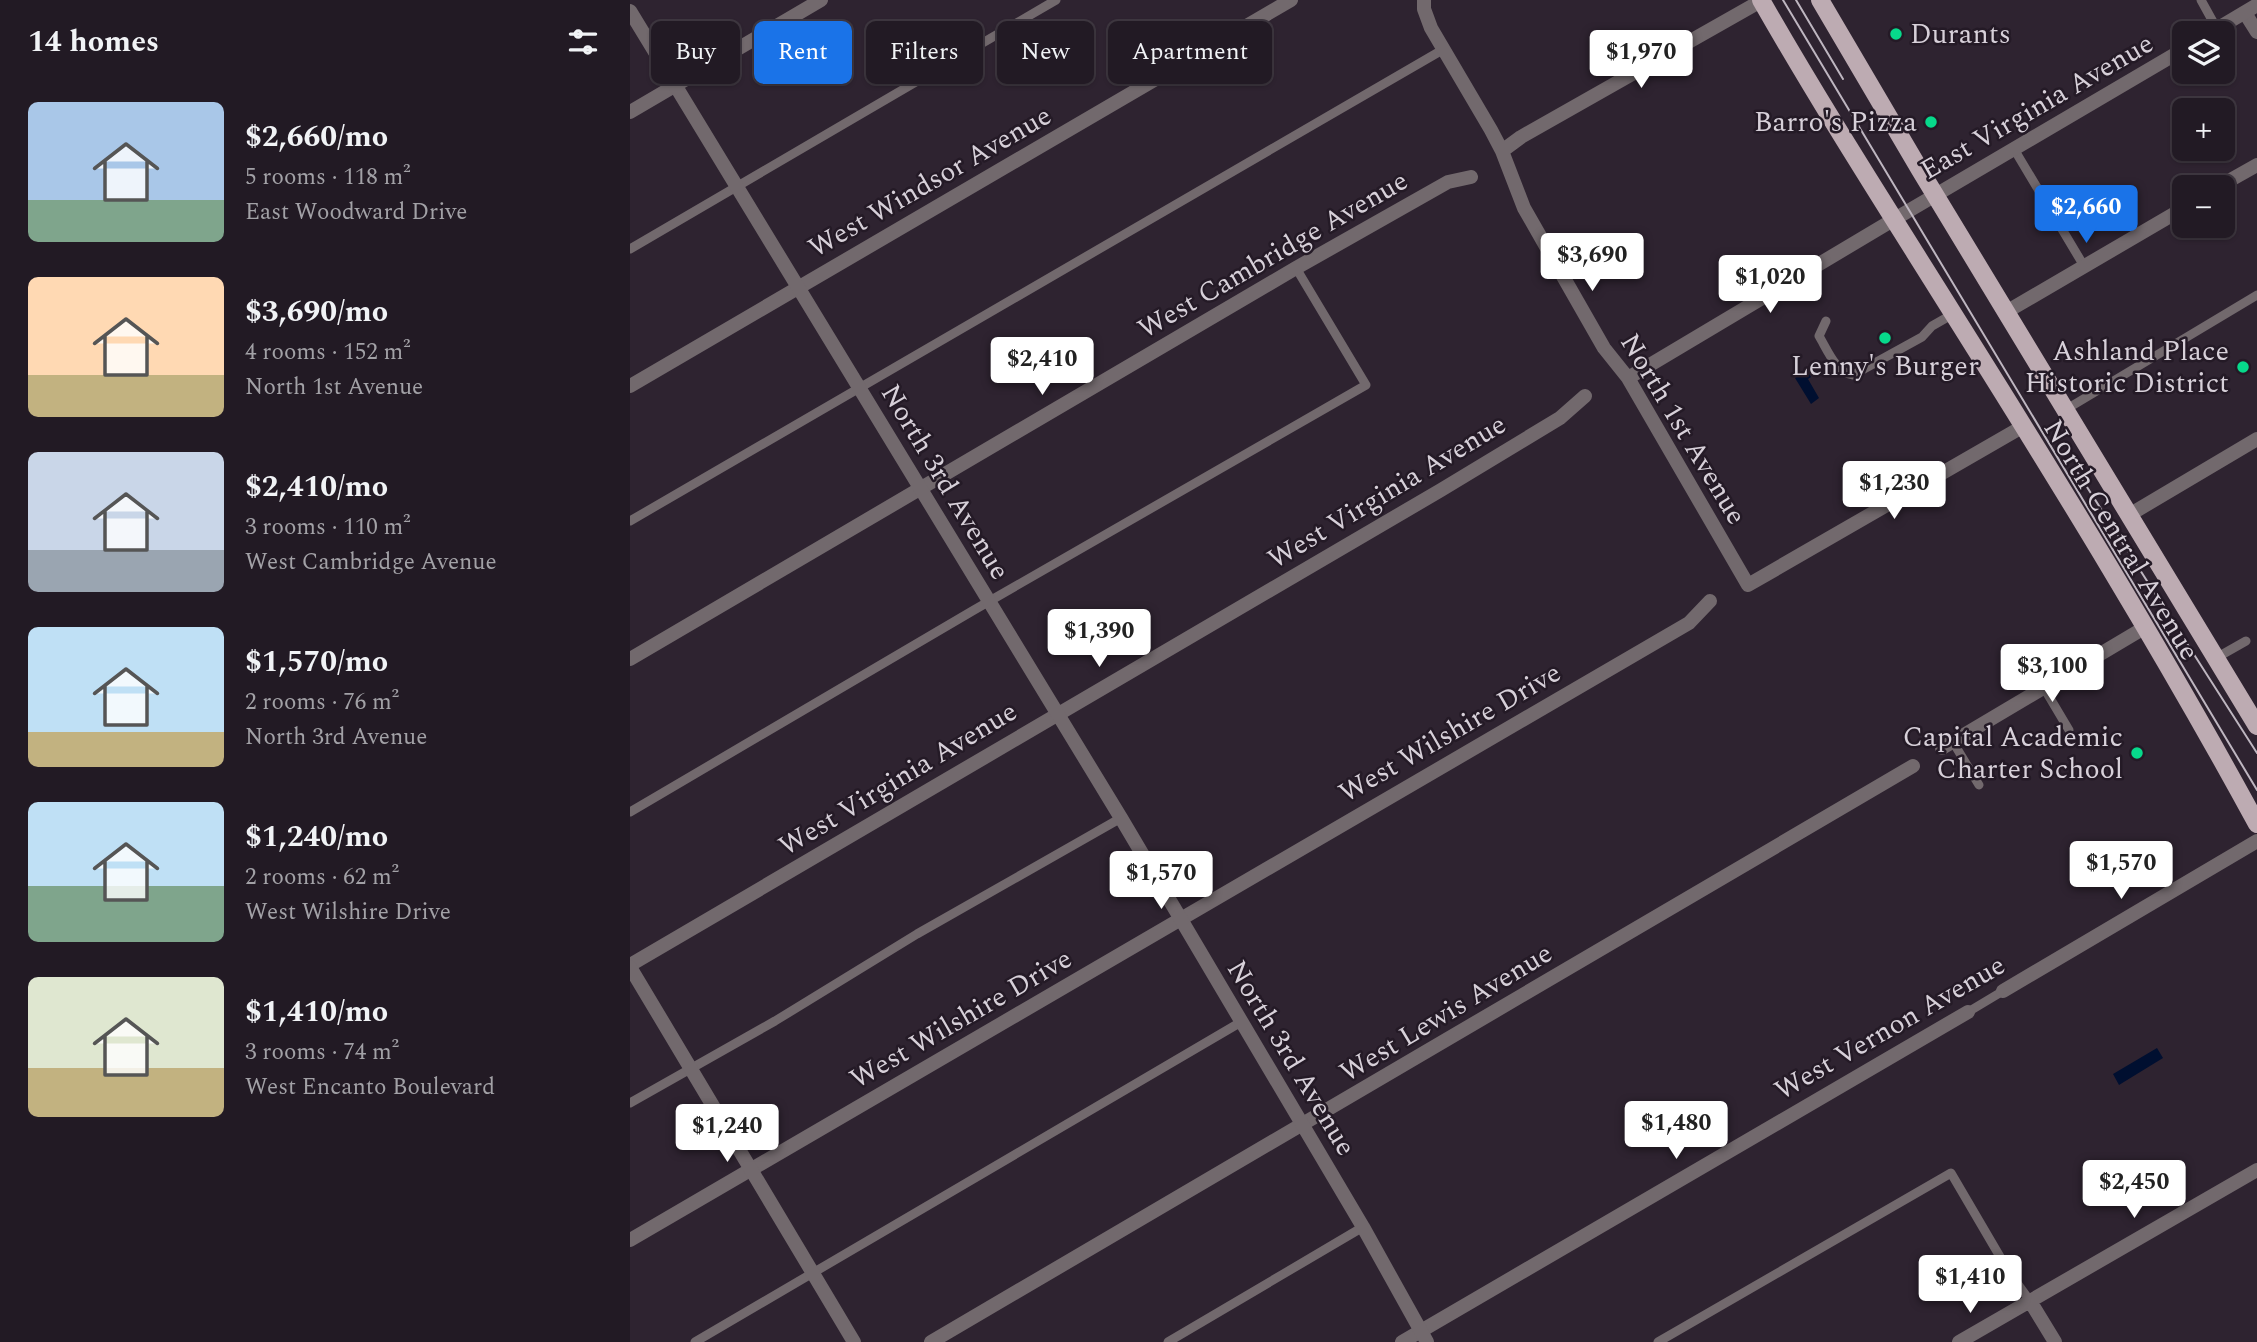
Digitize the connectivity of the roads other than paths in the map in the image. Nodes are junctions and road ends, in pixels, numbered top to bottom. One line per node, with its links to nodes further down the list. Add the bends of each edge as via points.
1 (821, 0): 15 (street)
2 (1056, 0): 22 (lane)
3 (1291, 0): 29 (street, West Windsor Avenue)
4 (1423, 0): 13 (street, North 1st Avenue, via 1431,28)
5 (1761, 0): 18 (street); 25 (main road, North Central Avenue)
6 (1820, 0): 23 (main road, North Central Avenue)
7 (2201, 0): 10 (lane)
8 (2251, 9): 11 (street); 12 (street)
9 (630, 11): 15 (street, North 3rd Avenue)
10 (2210, 21)
11 (2231, 21)
12 (2257, 32)
13 (1444, 49): 18 (street, North 1st Avenue); 36 (lane)
14 (2172, 56): 17 (street, East Virginia Avenue)
15 (675, 85): 16 (street); 22 (street, North 3rd Avenue)
16 (630, 112)
17 (2014, 149): 23 (street, East Virginia Avenue); 27 (lane)
18 (1502, 151): 34 (street, North 1st Avenue, via 1524,208 1604,348)
19 (2257, 164): 21 (street)
20 (1471, 177): 28 (street, West Cambridge Avenue, via 1448,182)
21 (2235, 177)
22 (736, 187): 26 (lane); 29 (street, North 3rd Avenue)
23 (1936, 195): 25 (street, East Virginia Avenue); 31 (main road, North Central Avenue)
24 (2172, 215): 27 (street)
25 (1893, 220): 32 (main road, North Central Avenue); 34 (street)
26 (630, 248)
27 (2084, 266): 31 (street)
28 (1296, 268): 41 (street, West Cambridge Avenue); 45 (lane, via 1366,385)
29 (799, 287): 35 (street, West Windsor Avenue); 36 (street, North 3rd Avenue)
30 (2257, 295): 38 (lane)
31 (2006, 312): 38 (main road, North Central Avenue)
32 (1953, 314): 33 (lane, via 1853,375 1837,365 1819,336); 39 (main road, North Central Avenue)
33 (1826, 321)
34 (1628, 378): 39 (street, North 1st Avenue, via 1748,585)
35 (630, 386)
36 (860, 387): 41 (street, North 3rd Avenue); 43 (lane)
37 (1585, 396): 51 (street, West Virginia Avenue, via 1560,418)
38 (2065, 410): 42 (main road, North Central Avenue)
39 (2022, 427): 46 (main road, North Central Avenue)
40 (2257, 439): 42 (street)
41 (921, 488): 45 (street, North 3rd Avenue); 49 (street, West Cambridge Avenue)
42 (2129, 515): 48 (main road, North Central Avenue)
43 (630, 521)
44 (1710, 601): 61 (street, West Wilshire Drive, via 1689,623)
45 (989, 602): 51 (street, North 3rd Avenue); 57 (lane)
46 (2144, 628): 50 (street); 59 (main road, North Central Avenue)
47 (2246, 641): 48 (lane)
48 (2216, 658): 52 (main road, North Central Avenue)
49 (630, 659)
50 (2044, 688): 53 (lane); 54 (street)
51 (1057, 713): 58 (street, North 3rd Avenue); 62 (street, West Virginia Avenue)
52 (2255, 718)
53 (2069, 730)
54 (1947, 745): 56 (lane)
55 (1913, 766): 68 (street, West Lewis Avenue)
56 (1979, 785)
57 (630, 812)
58 (1121, 818): 61 (street, North 3rd Avenue); 66 (lane)
59 (2257, 824)
60 (2257, 841): 63 (street, West Vernon Avenue)
61 (1181, 919): 65 (street, North 3rd Avenue); 69 (street, West Wilshire Drive)
62 (630, 966): 66 (street)
63 (2003, 991): 64 (lane, West Vernon Avenue)
64 (1968, 1012): 75 (street, West Vernon Avenue)
65 (1241, 1022): 68 (street, North 3rd Avenue); 73 (lane)
66 (691, 1068): 67 (lane); 69 (street)
67 (630, 1103)
68 (1304, 1125): 71 (street, North 3rd Avenue); 78 (street, West Lewis Avenue)
69 (751, 1169): 72 (street, West Wilshire Drive); 73 (street)
70 (2257, 1170): 74 (street)
71 (1363, 1227): 75 (street, North 3rd Avenue); 79 (lane)
72 (630, 1240)
73 (814, 1273): 76 (lane); 77 (street)
74 (2030, 1301): 81 (lane, via 1951,1173); 82 (street); 83 (street)
75 (1424, 1336): 80 (street, West Vernon Avenue)
76 (695, 1342)
77 (854, 1342)
78 (931, 1342)
79 (1168, 1342)
80 (1402, 1342)
81 (1658, 1342)
82 (1959, 1342)
83 (2055, 1342)

